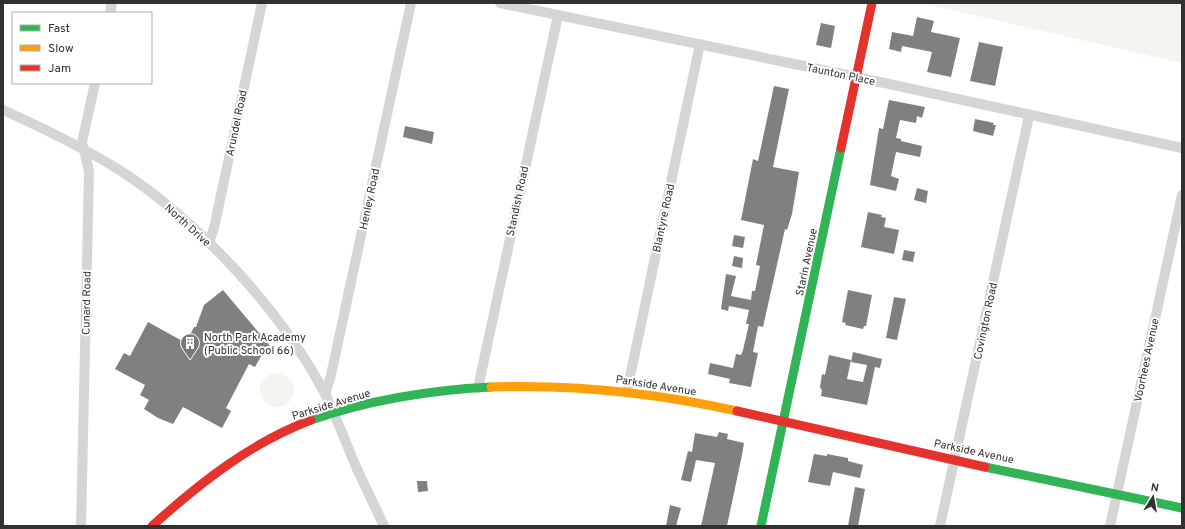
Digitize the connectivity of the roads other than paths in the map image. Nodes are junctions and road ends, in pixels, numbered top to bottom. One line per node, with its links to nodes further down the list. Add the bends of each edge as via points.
1 (262, 3): 14 (street, Arundel Road)
2 (411, 3): 17 (street, Henley Road)
3 (500, 3): 5 (street, Taunton Place)
4 (872, 3): 7 (street, Starin Avenue)
5 (558, 15): 6 (street, Taunton Place); 15 (street, Standish Road)
6 (700, 44): 7 (street, Taunton Place); 16 (street, Blantyre Road)
7 (857, 77): 10 (street, Taunton Place); 19 (street, Starin Avenue)
8 (95, 84): 12 (street, Cunard Road, via 82,142)
9 (3, 110): 12 (street, North Drive)
10 (1029, 116): 11 (street, Taunton Place); 20 (street, Covington Road)
11 (1182, 148)
12 (83, 150): 14 (street, North Drive, via 150,192); 23 (street, Cunard Road, via 89,171)
13 (1182, 195): 21 (street, Voorhees Avenue)
14 (209, 242): 17 (street, North Drive, via 273,316)
15 (478, 388): 16 (street, Parkside Avenue, via 555,386); 18 (street, Parkside Avenue, via 385,400)
16 (627, 391): 19 (street, Parkside Avenue)
17 (325, 394): 18 (street, North Drive)
18 (335, 414): 24 (street, Parkside Avenue, via 294,427 255,446 181,499); 25 (street)
19 (783, 421): 20 (street, Parkside Avenue); 26 (street, Starin Avenue)
20 (955, 460): 21 (street, Parkside Avenue); 27 (street, Covington Road)
21 (1118, 494): 22 (street, Parkside Avenue); 28 (street, Voorhees Avenue)
22 (1182, 508)
23 (81, 526)
24 (152, 526)
25 (384, 526)
26 (761, 526)
27 (940, 526)
28 (1110, 526)

